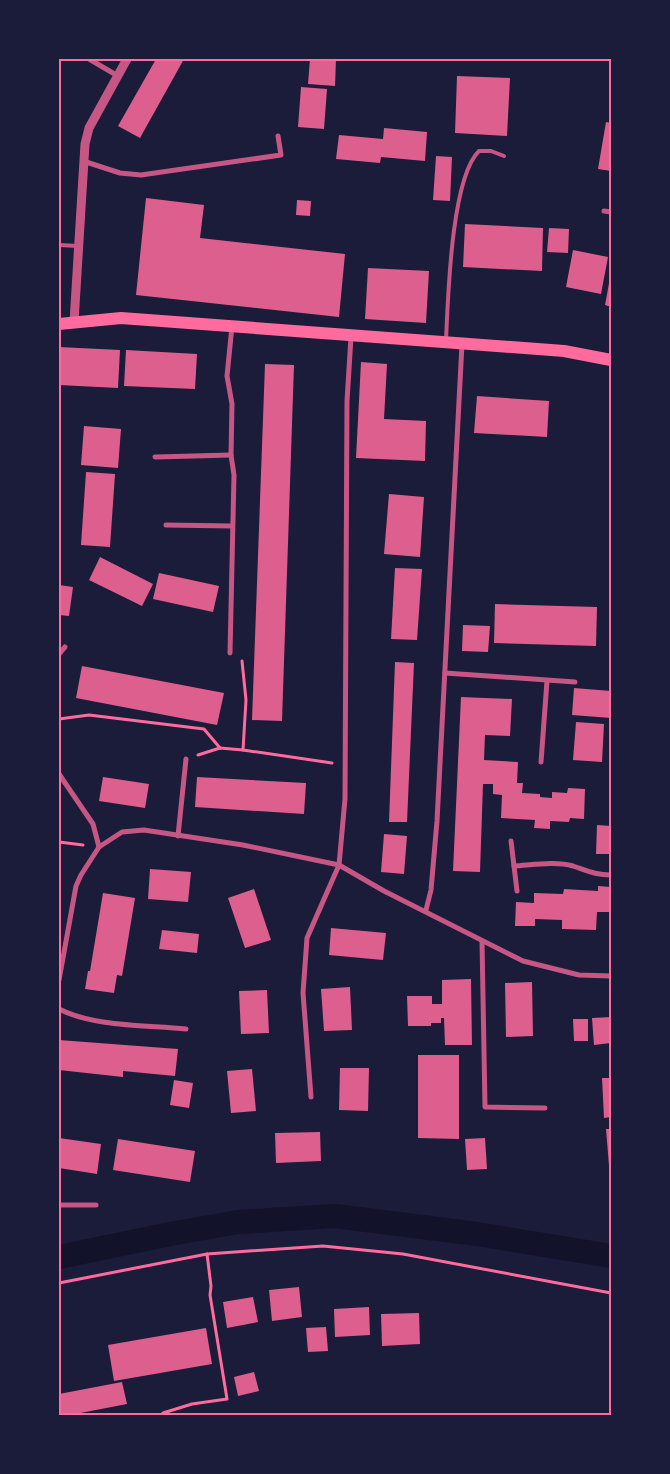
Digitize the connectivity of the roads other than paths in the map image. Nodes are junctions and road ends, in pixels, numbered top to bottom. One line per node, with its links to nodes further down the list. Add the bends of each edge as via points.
1 (89, 59): 3 (street)
2 (127, 59): 3 (street)
3 (118, 76): 6 (street, via 89,128)
4 (278, 136): 6 (street, via 281,155 141,175 120,173)
5 (504, 156): 15 (lane, via 479,151 464,176 448,287)
6 (83, 160): 10 (street)
7 (604, 211): 8 (street)
8 (611, 212)
9 (59, 245): 10 (lane)
10 (78, 246): 11 (street)
11 (74, 322): 12 (main road); 13 (main road, via 121,318)
12 (59, 324)
13 (232, 326): 14 (main road); 18 (street, via 227,376 232,404)
14 (351, 336): 15 (main road); 34 (street, via 347,401 344,815)
15 (446, 342): 16 (main road)
16 (462, 343): 17 (main road, via 564,351); 25 (street)
17 (611, 360)
18 (232, 455): 19 (street); 21 (street)
19 (155, 457)
20 (166, 525): 21 (street)
21 (232, 526): 23 (street)
22 (65, 647): 24 (street)
23 (230, 653)
24 (59, 654)
25 (445, 673): 26 (street); 38 (street, via 437,821 431,890)
26 (547, 681): 27 (street); 29 (street)
27 (575, 682)
28 (186, 759): 31 (street)
29 (541, 762)
30 (59, 774): 33 (street, via 93,824)
31 (178, 836): 33 (street, via 144,830 122,832); 34 (street, via 243,844)
32 (512, 841): 35 (street)
33 (99, 847): 41 (street, via 76,886)
34 (339, 865): 38 (street); 44 (street, via 307,938 303,993)
35 (514, 866): 36 (street, via 564,865); 37 (street)
36 (611, 875)
37 (517, 891)
38 (426, 910): 39 (street)
39 (482, 941): 40 (street, via 523,961 579,975); 45 (street, via 485,1107)
40 (611, 976)
41 (59, 980)
42 (59, 1009): 43 (street, via 94,1020)
43 (186, 1029)
44 (310, 1096)
45 (545, 1108)
46 (59, 1205): 47 (street)
47 (96, 1205)

